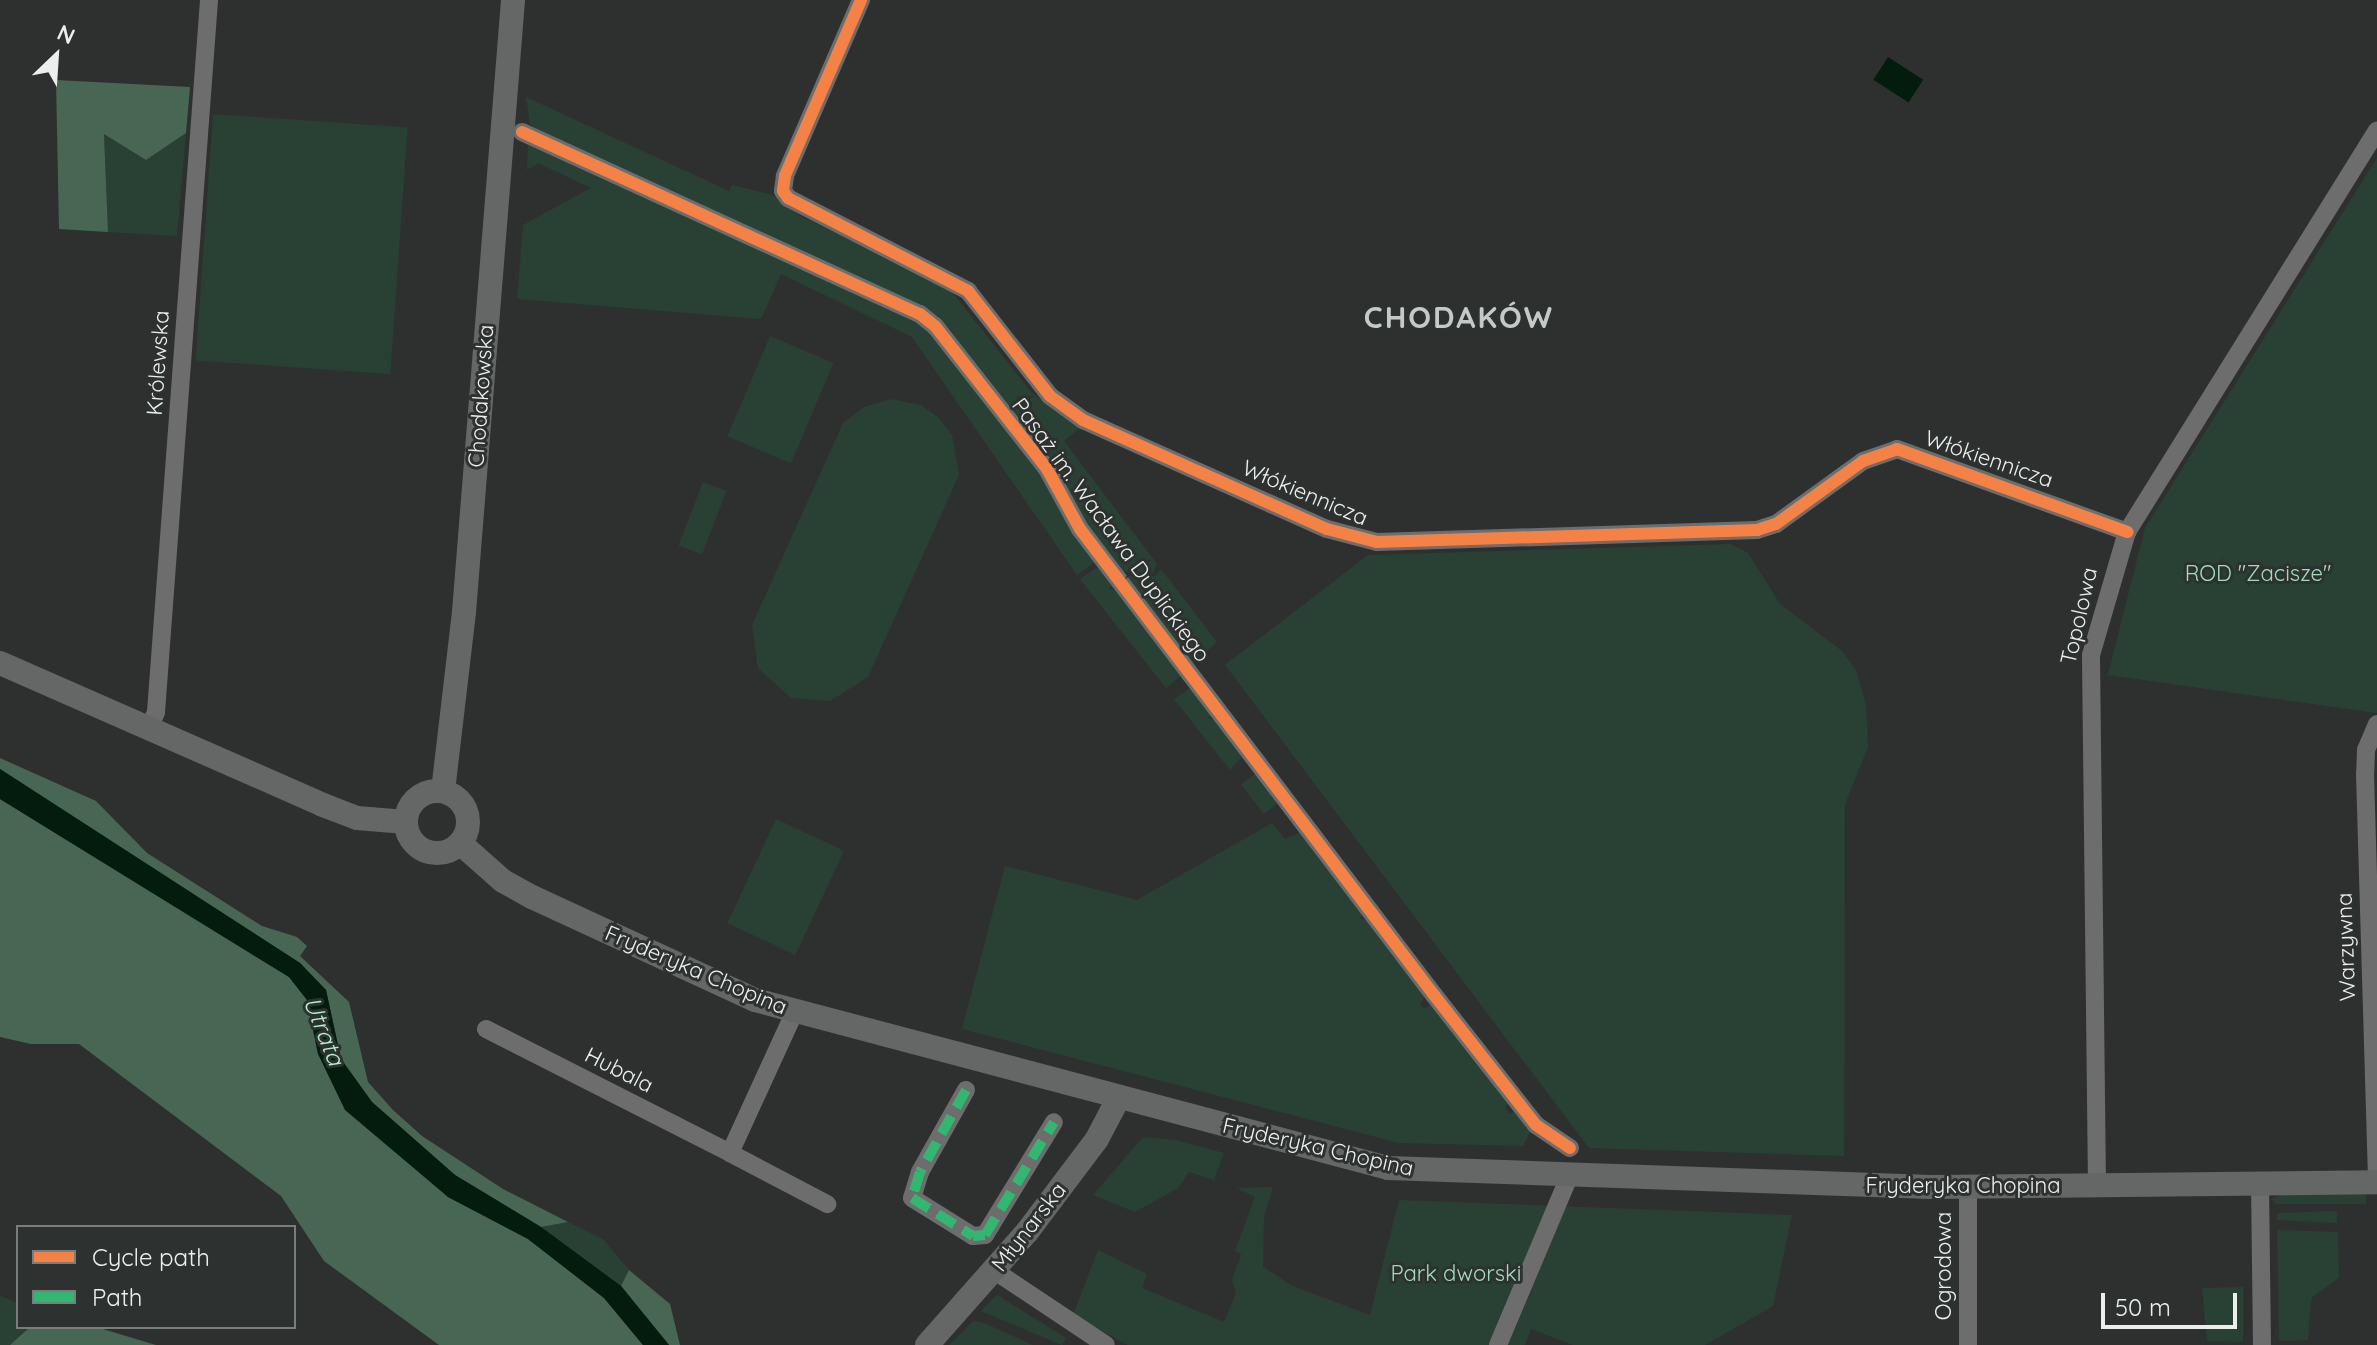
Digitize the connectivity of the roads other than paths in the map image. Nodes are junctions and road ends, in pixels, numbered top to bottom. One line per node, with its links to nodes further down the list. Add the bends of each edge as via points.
1 (209, 0): 9 (street, Królewska, via 156,712)
2 (513, 0): 10 (main road, Chodakowska, via 464,612)
3 (861, 0): 6 (street, Włókiennicza, via 785,176 783,191 788,198 968,291 1050,396 1083,420 1327,529 1377,542 1757,530 1776,524 1863,461 1897,449)
4 (2377, 131): 6 (street, Topolowa)
5 (522, 132): 18 (street, Pasaż im. Wacława Duplickiego, via 920,314 935,326 1052,477 1102,559 1434,995 1536,1125)
6 (2127, 532): 24 (street, Topolowa, via 2089,673)
7 (0, 663): 9 (main road)
8 (2377, 724): 20 (street, Warzywna, via 2366,750 2365,774)
9 (149, 728): 11 (main road, via 357,818)
10 (443, 791): 11 (main road, via 417,797); 12 (main road, via 458,799 467,813)
11 (406, 822): 12 (main road, via 409,836 425,851 440,853)
12 (460, 843): 13 (main road, Fryderyka Chopina, via 503,881 532,897 717,984)
13 (794, 1013): 16 (main road, Fryderyka Chopina); 19 (street)
14 (486, 1029): 19 (street, Hubala)
15 (966, 1090): 17 (street, via 920,1172 912,1198 973,1236 985,1235)
16 (1118, 1099): 21 (main road, Fryderyka Chopina, via 1388,1168); 27 (main road, Młynarska, via 1097,1139)
17 (1054, 1122)
18 (1570, 1148)
19 (730, 1153): 26 (street, Hubala)
20 (2377, 1172)
21 (1569, 1177): 25 (main road, Fryderyka Chopina); 30 (street)
22 (2377, 1182): 23 (main road, Fryderyka Chopina)
23 (2260, 1183): 24 (main road, Fryderyka Chopina); 32 (street)
24 (2097, 1186): 25 (main road, Fryderyka Chopina)
25 (1968, 1188): 31 (street, Ogrodowa)
26 (827, 1204)
27 (995, 1271): 28 (main road, Młynarska); 29 (street)
28 (927, 1345)
29 (1106, 1345)
30 (1498, 1345)
31 (1968, 1345)
32 (2262, 1345)

